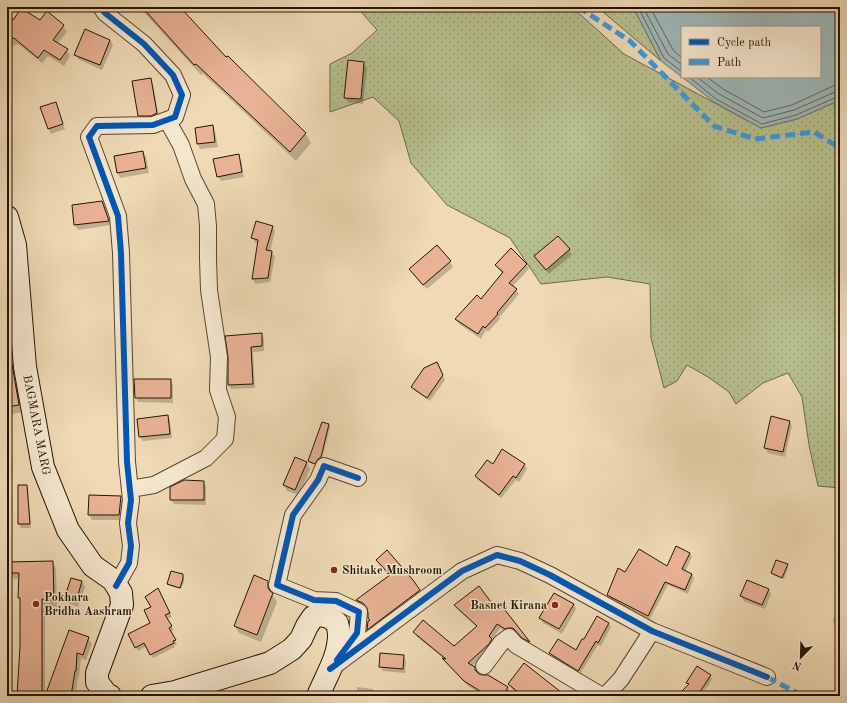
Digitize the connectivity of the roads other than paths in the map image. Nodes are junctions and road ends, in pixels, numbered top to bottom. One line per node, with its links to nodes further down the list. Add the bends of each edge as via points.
1 (101, 7): 2 (street, via 144,44 173,75 182,95 175,117)
2 (167, 120): 5 (street, via 181,145 193,179 206,204 209,290 219,357 218,390 227,416 225,439 206,458 154,485); 5 (street, via 153,125 97,126 89,137 118,216)
3 (7, 218): 6 (main road, BAGMARA MARG, via 15,244 26,367 43,467 68,530 92,566 112,580)
4 (358, 478): 9 (street, via 324,466 318,480 293,515 277,585 314,600 336,601 359,612 357,633)
5 (130, 489): 6 (street, via 129,563)
6 (116, 586): 11 (main road, BAGMARA MARG, via 121,593 122,605 97,673 97,682)
7 (652, 632): 9 (street, via 550,575 520,561 497,555 462,571); 10 (street); 15 (street, via 621,678)
8 (484, 666): 14 (street, via 508,637)
9 (330, 669): 12 (main road, via 337,651 339,635 337,623 321,614 313,617 292,650 270,663 175,692); 13 (main road)
10 (767, 677)
11 (110, 696)
12 (152, 696)
13 (318, 696)
14 (602, 696)
15 (605, 696)

